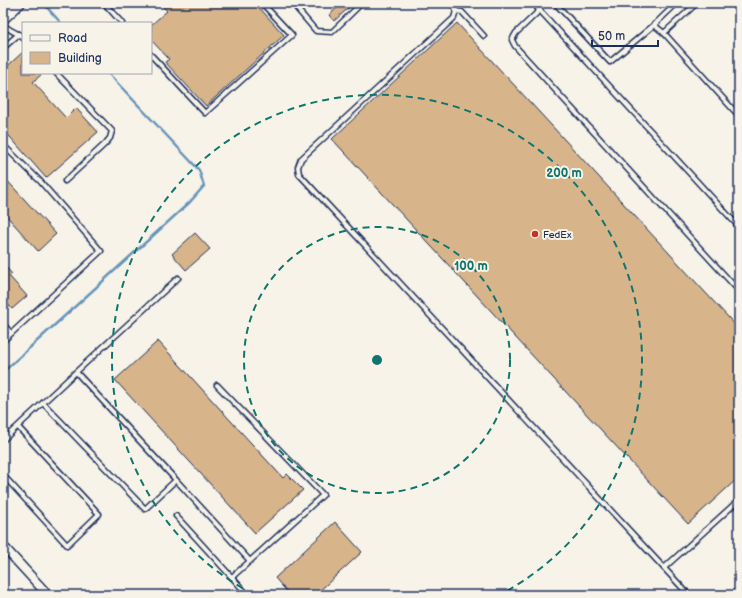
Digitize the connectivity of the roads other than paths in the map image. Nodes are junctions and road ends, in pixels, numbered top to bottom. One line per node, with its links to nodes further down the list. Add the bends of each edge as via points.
1 (19, 3): 13 (main road)
2 (104, 3): 14 (lane)
3 (262, 3): 22 (lane, via 292,35 206,113)
4 (292, 3): 5 (lane, via 316,31 332,32)
5 (362, 3)
6 (452, 3): 12 (lane)
7 (533, 3): 11 (lane)
8 (554, 3): 16 (lane, via 610,62)
9 (678, 3): 16 (lane)
10 (697, 3): 17 (lane)
11 (540, 10): 27 (lane); 29 (lane, via 516,33 512,40 515,46)
12 (456, 11): 19 (lane, via 462,12); 44 (lane, via 454,18 301,159 298,167 300,174)
13 (3, 18)
14 (121, 22)
15 (3, 24): 18 (lane, via 8,30)
16 (654, 25): 17 (lane)
17 (664, 33): 24 (lane)
18 (19, 34): 20 (lane); 21 (lane)
19 (484, 36)
20 (22, 37)
21 (3, 48)
22 (152, 56)
23 (57, 74): 26 (lane, via 112,131 105,144)
24 (739, 116)
25 (3, 145): 31 (lane, via 40,181 101,251)
26 (65, 181)
27 (739, 227)
28 (178, 278): 33 (lane)
29 (739, 291)
30 (3, 324): 31 (lane)
31 (11, 333): 32 (lane)
32 (3, 341)
33 (76, 372): 35 (lane); 39 (lane)
34 (217, 385): 43 (lane, via 323,495)
35 (43, 403): 36 (lane); 39 (lane, via 145,509)
36 (18, 427): 37 (lane); 38 (lane, via 99,514 67,545)
37 (3, 440)
38 (3, 475)
39 (176, 480): 43 (lane)
40 (739, 500): 44 (lane)
41 (176, 516): 45 (lane)
42 (3, 546): 46 (street)
43 (250, 561): 45 (lane)
44 (664, 568): 48 (lane)
45 (232, 578): 47 (lane)
46 (48, 595)
47 (248, 595)
48 (689, 595)

